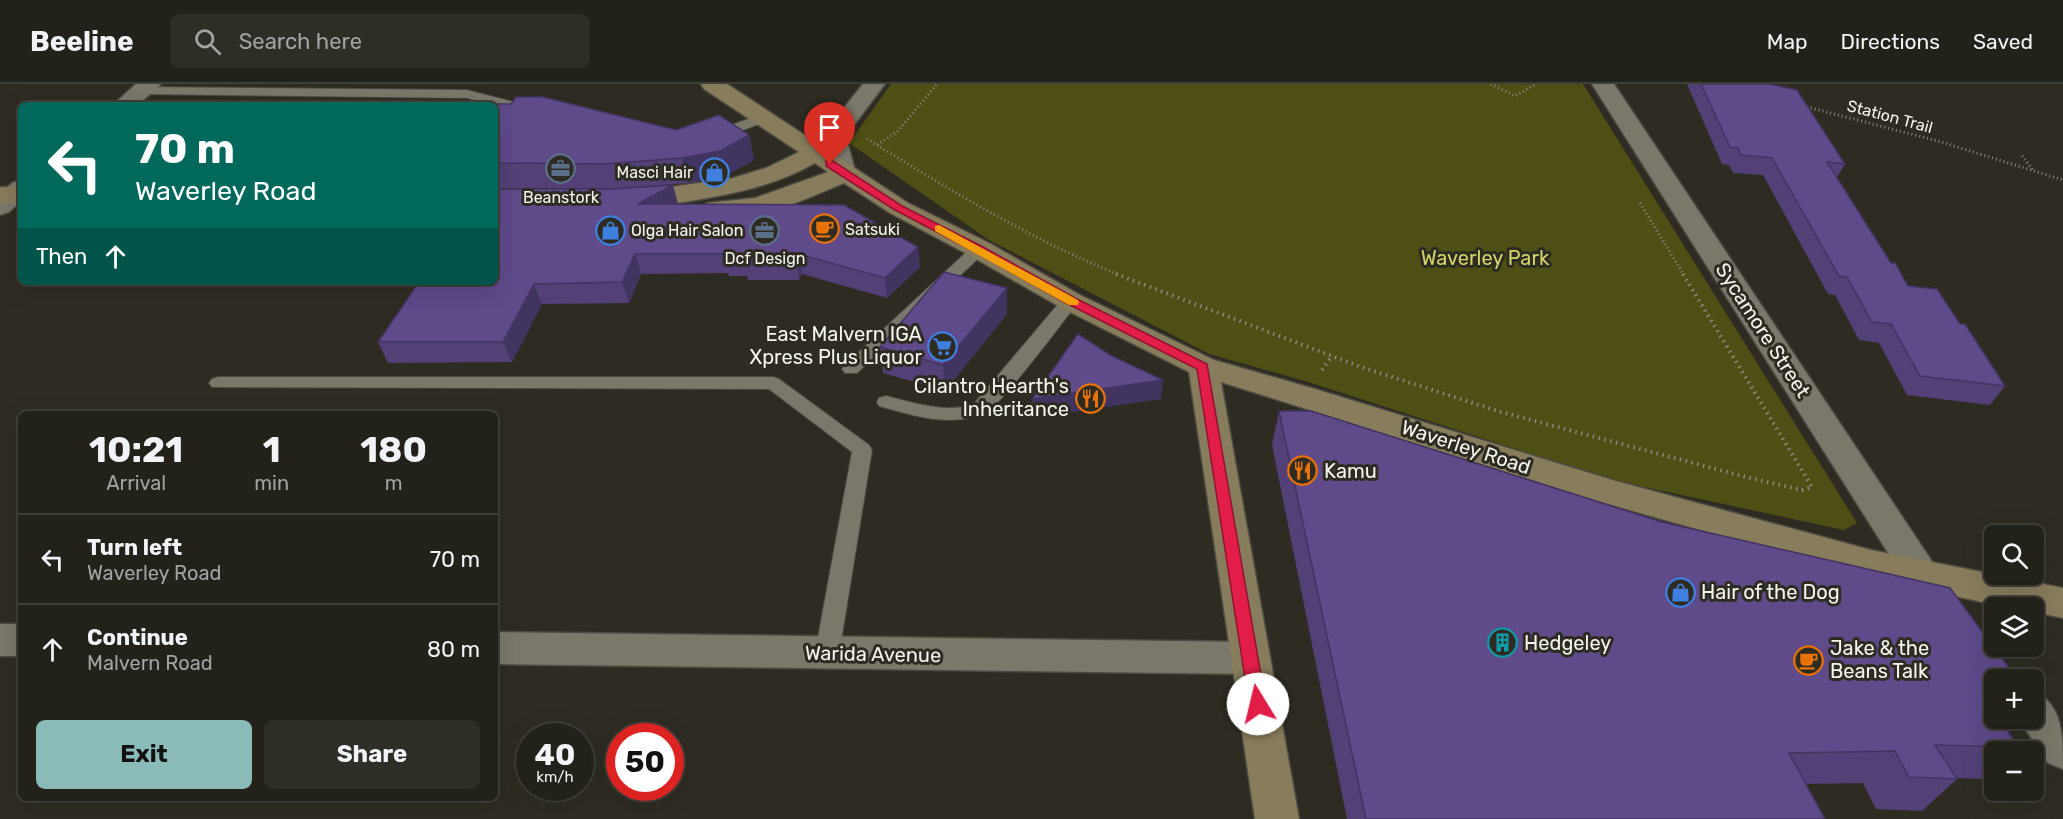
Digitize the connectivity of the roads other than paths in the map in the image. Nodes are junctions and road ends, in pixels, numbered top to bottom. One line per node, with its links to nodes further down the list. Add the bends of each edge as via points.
1 (712, 84): 8 (main road, Waverley Road)
2 (874, 84): 10 (street, via 840,128)
3 (1603, 84): 24 (street, Sycamore Street)
4 (138, 93): 5 (lane, via 467,94)
5 (497, 102)
6 (498, 102): 7 (lane)
7 (546, 115)
8 (762, 118): 9 (lane); 10 (main road, Waverley Road)
9 (701, 141)
10 (836, 143): 11 (main road, Waverley Road); 13 (main road, via 779,173 748,184)
11 (844, 174): 14 (main road); 16 (main road, Waverley Road)
12 (612, 199): 13 (main road)
13 (647, 199): 14 (main road, via 714,208)
14 (758, 206): 15 (main road)
15 (821, 208)
16 (899, 208): 17 (main road); 18 (main road, Waverley Road)
17 (858, 210)
18 (979, 249): 19 (main road, Waverley Road); 21 (lane)
19 (1070, 301): 20 (main road, Waverley Road); 23 (lane, via 980,409 936,414)
20 (1203, 367): 24 (main road, Waverley Road, via 1613,494); 31 (main road)
21 (851, 369)
22 (218, 383): 30 (lane, via 773,383 862,450)
23 (886, 402)
24 (1932, 578): 25 (main road, Waverley Road); 26 (street, Sycamore Street)
25 (2063, 603)
26 (1971, 621)
27 (0, 640): 28 (street)
28 (18, 640)
29 (498, 648): 30 (street, Warida Avenue)
30 (827, 654): 31 (street, Warida Avenue)
31 (1250, 658): 34 (main road)
32 (2044, 723): 33 (street)
33 (2063, 750)
34 (1277, 819)

